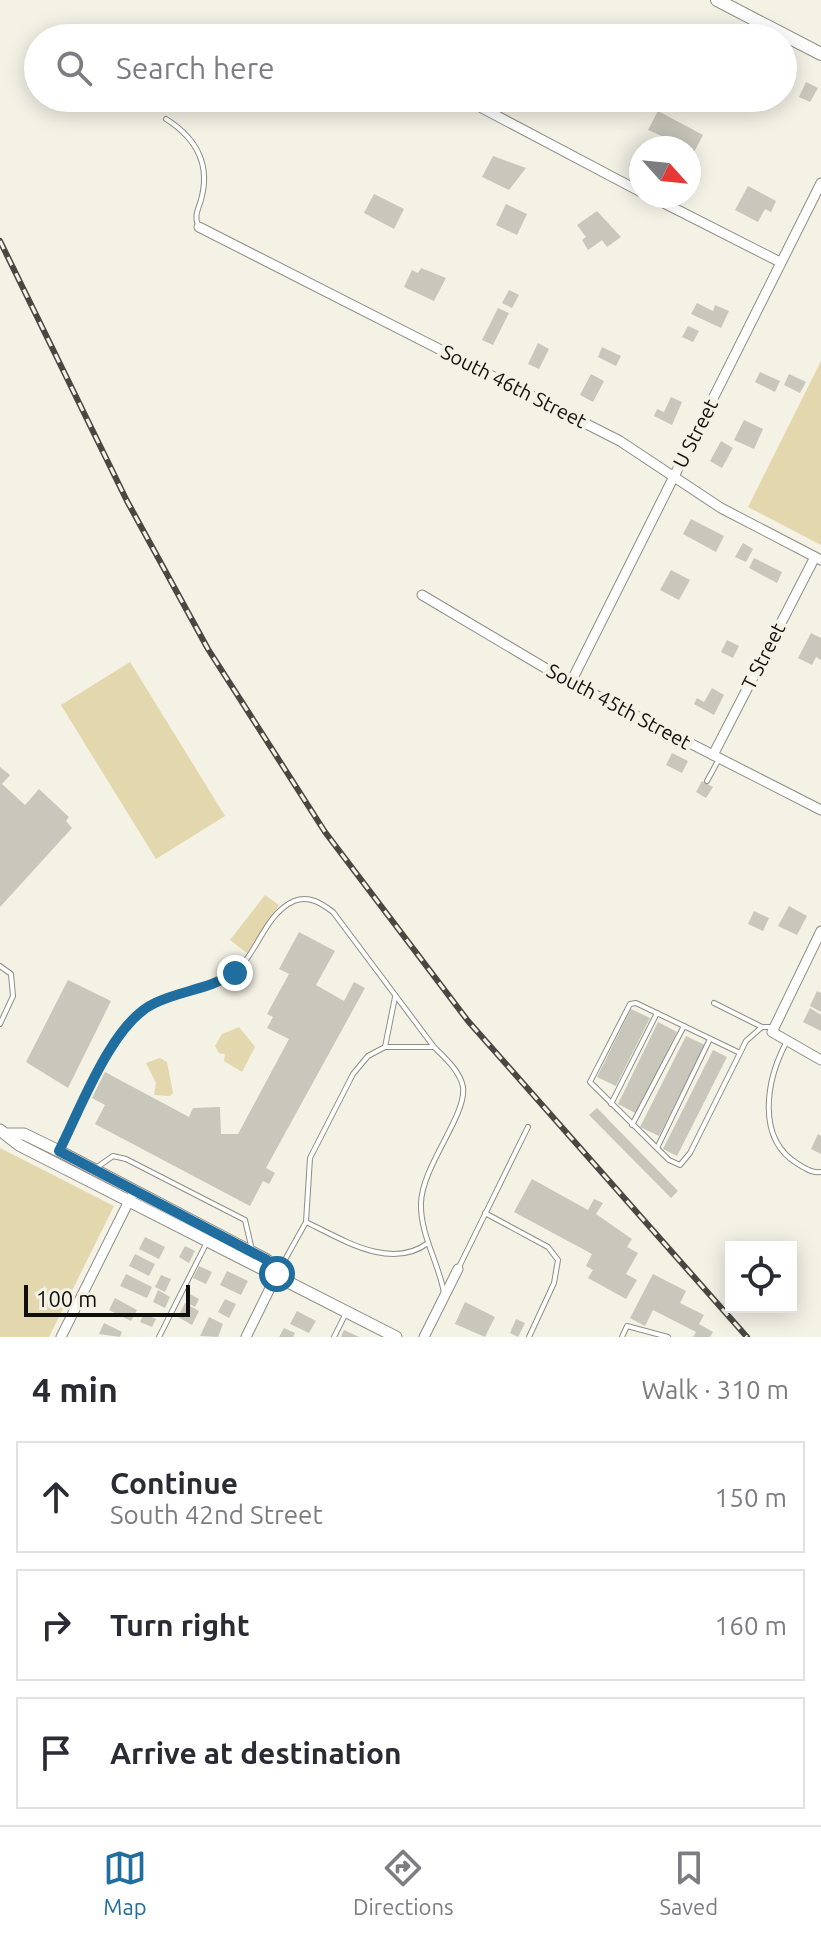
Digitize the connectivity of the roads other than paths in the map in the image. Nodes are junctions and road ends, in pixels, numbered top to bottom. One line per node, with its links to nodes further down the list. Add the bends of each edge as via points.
1 (717, 0): 2 (main road)
2 (763, 24)
3 (797, 42): 4 (main road)
4 (821, 54)
5 (490, 112): 8 (street)
6 (166, 119): 10 (lane, via 186,132 201,155 203,194 195,217)
7 (821, 183): 11 (street, U Street)
8 (629, 186)
9 (674, 208): 11 (street)
10 (199, 227): 12 (street, South 46th Street, via 620,441)
11 (780, 262): 12 (street, U Street)
12 (674, 475): 13 (street, South 46th Street, via 721,508); 15 (street, U Street)
13 (818, 558): 16 (street, T Street)
14 (422, 595): 15 (street, South 45th Street)
15 (571, 682): 16 (street, South 45th Street)
16 (716, 757): 17 (lane); 18 (street, South 45th Street)
17 (707, 781)
18 (821, 810)
19 (821, 931): 27 (street)
20 (0, 966): 24 (lane, via 11,974 14,986)
21 (395, 995): 30 (lane); 31 (lane); 39 (lane, via 333,912 315,900 299,899 271,920 235,973 212,987 155,1002 139,1012 119,1035)
22 (714, 1003): 26 (lane)
23 (657, 1013): 25 (lane); 34 (lane); 34 (lane, via 630,1004 590,1076)
24 (0, 1024)
25 (684, 1026): 28 (lane); 35 (lane)
26 (762, 1027): 27 (lane); 32 (lane)
27 (773, 1030): 29 (street)
28 (710, 1039): 32 (lane); 38 (lane)
29 (787, 1041): 33 (street); 41 (lane, via 772,1083 769,1124 775,1146 806,1170)
30 (385, 1047): 31 (lane); 44 (lane, via 368,1056 353,1074 310,1158)
31 (434, 1047): 46 (lane, via 458,1074 463,1088 425,1182 422,1220)
32 (740, 1053): 38 (lane, via 684,1163 669,1160)
33 (821, 1060)
34 (611, 1105): 35 (lane)
35 (632, 1125): 38 (lane)
36 (528, 1127): 43 (lane)
37 (4, 1132): 39 (street, via 24,1134)
38 (657, 1148)
39 (56, 1156): 40 (street); 42 (street)
40 (95, 1170): 42 (street); 47 (lane, via 113,1156 126,1159 245,1220)
41 (821, 1172)
42 (132, 1196): 45 (street); 52 (street)
43 (485, 1213): 48 (lane); 58 (lane, via 548,1247 558,1260 554,1283)
44 (306, 1222): 46 (lane, via 381,1252 407,1254); 49 (lane)
45 (210, 1236): 47 (street); 49 (street, via 261,1270); 53 (lane)
46 (428, 1243): 50 (lane)
47 (252, 1252): 49 (street, via 267,1260)
48 (458, 1269): 50 (street)
49 (273, 1272): 51 (street); 54 (street)
50 (444, 1296): 57 (street)
51 (347, 1310): 55 (lane); 56 (street)
52 (61, 1337)
53 (159, 1337)
54 (246, 1337)
55 (334, 1337)
56 (396, 1337)
57 (424, 1337)
58 (529, 1337)
59 (622, 1337): 60 (lane, via 627,1326)
60 (668, 1337)

